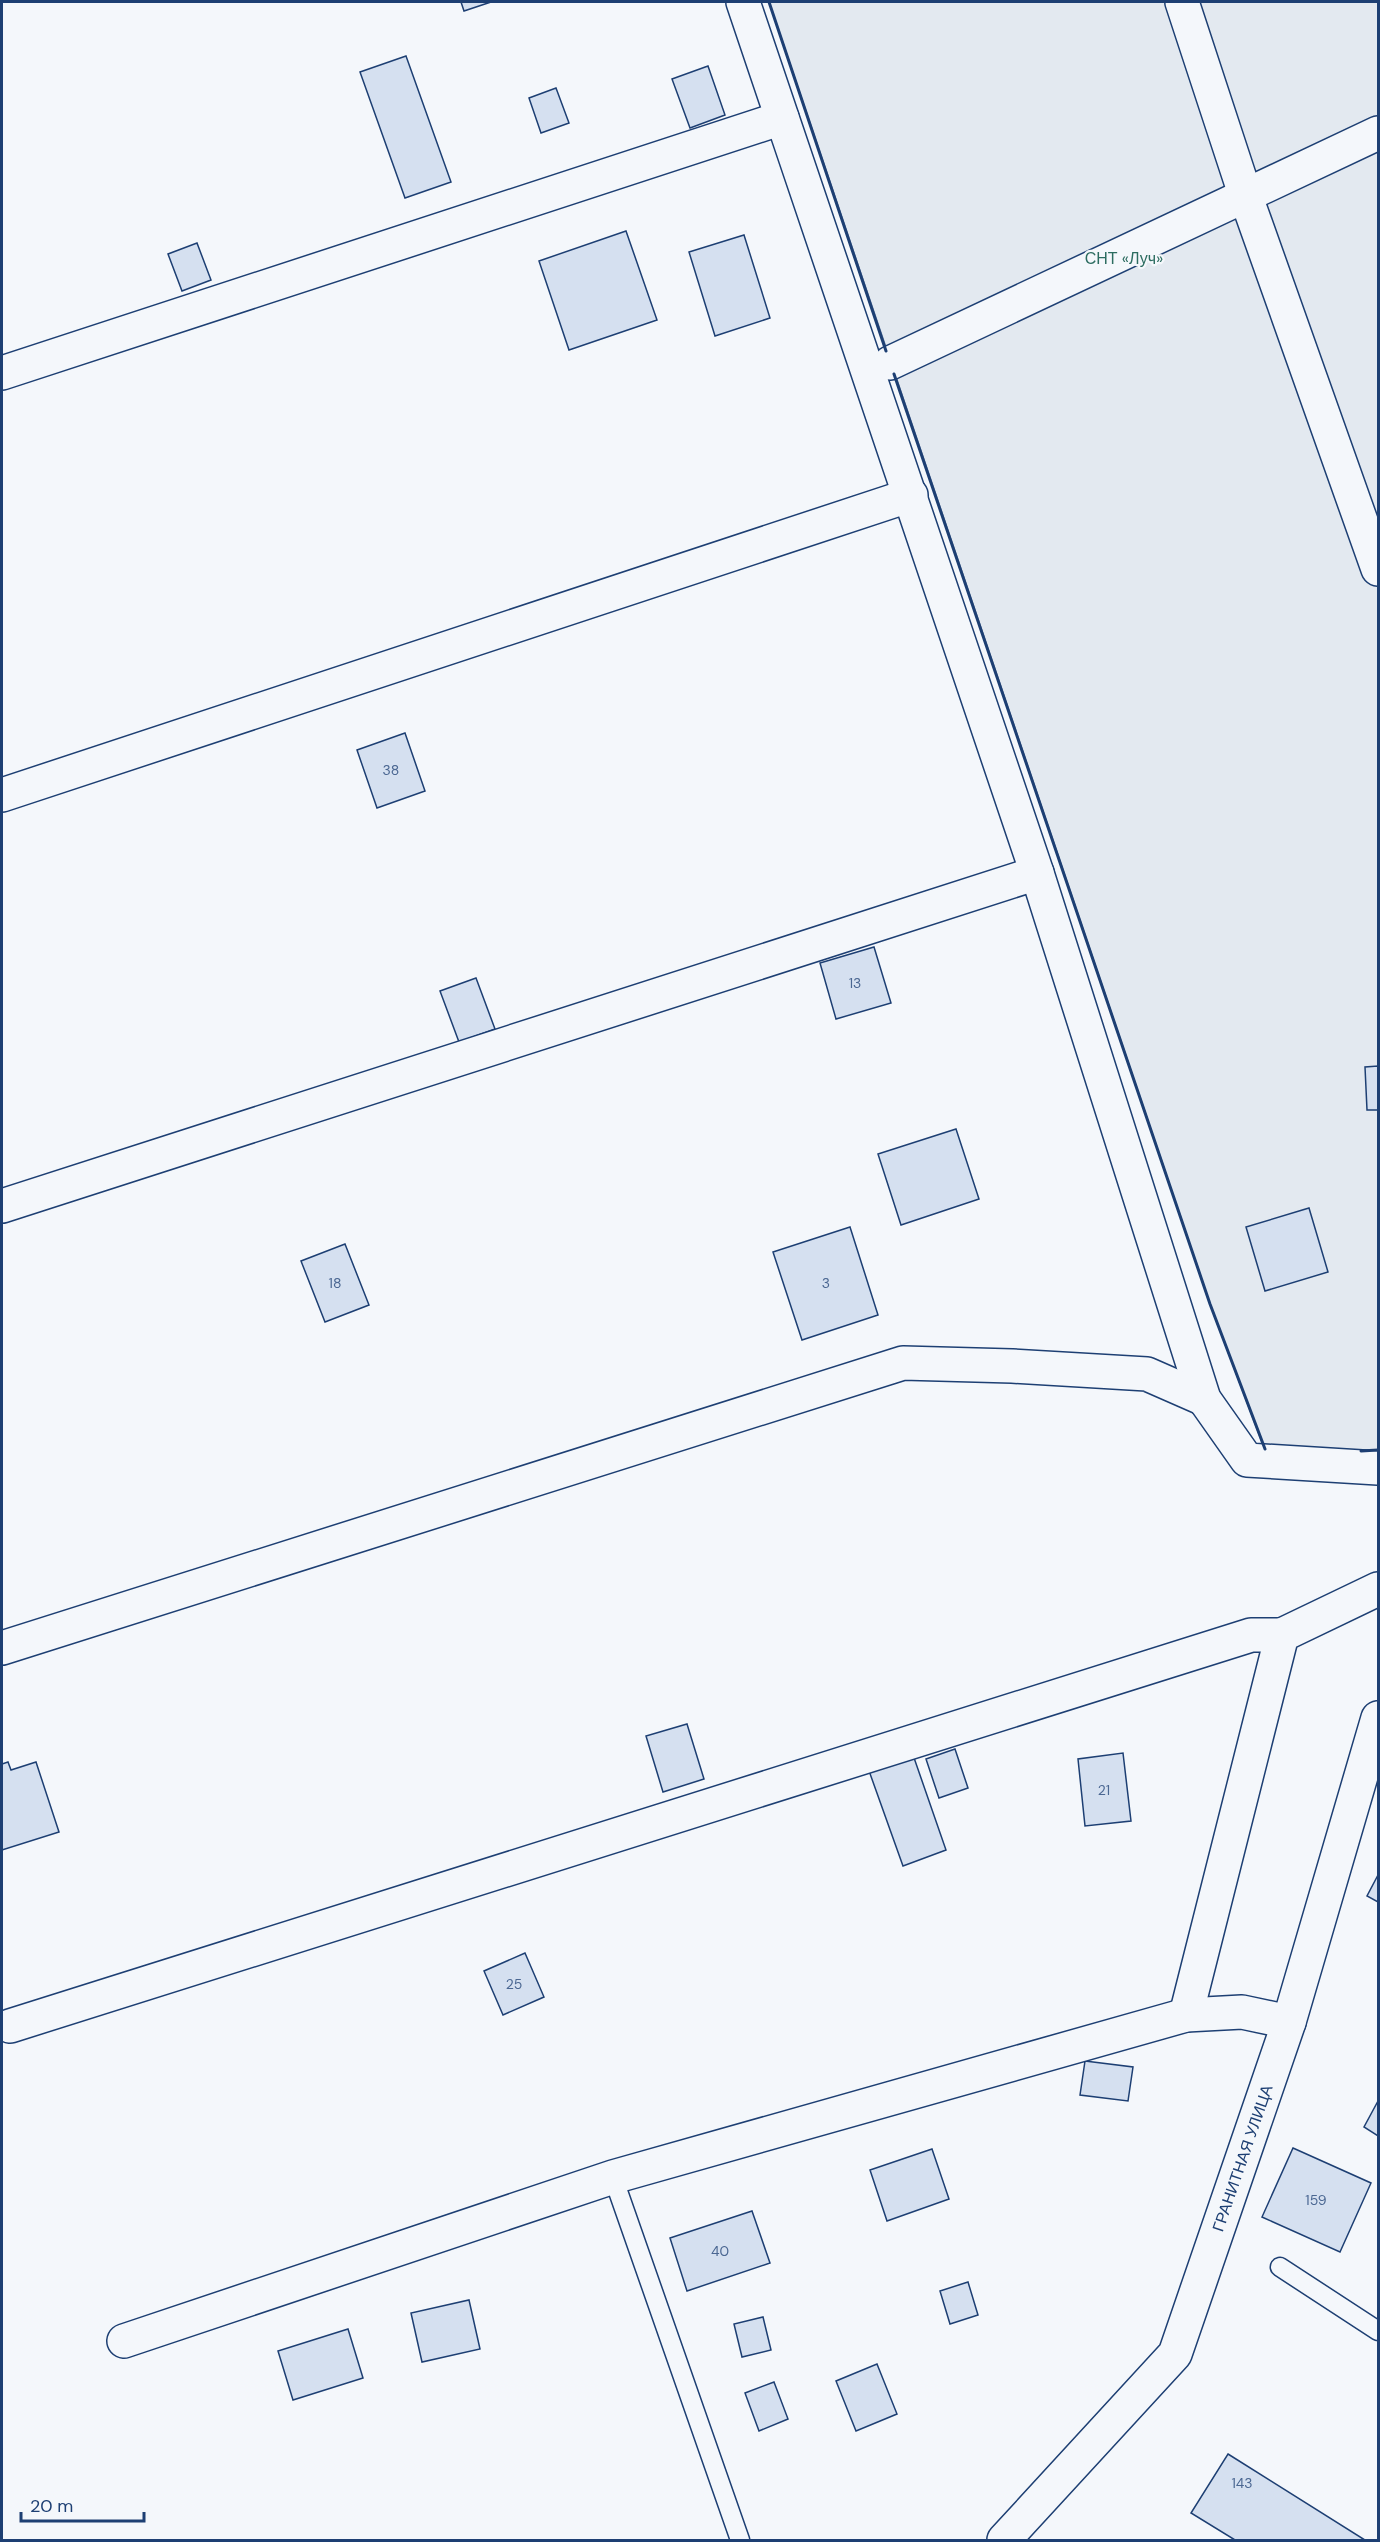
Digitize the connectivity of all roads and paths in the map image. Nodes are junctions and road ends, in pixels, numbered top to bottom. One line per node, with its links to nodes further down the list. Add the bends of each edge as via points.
1 (743, 2): 3 (street)
2 (1182, 2): 5 (street)
3 (782, 118): 7 (street); 8 (street)
4 (1378, 133): 5 (street)
5 (1246, 197): 6 (street); 9 (street)
6 (890, 363)
7 (2, 373)
8 (911, 495): 10 (street); 11 (street)
9 (1378, 569)
10 (2, 795)
11 (1037, 873): 12 (street); 13 (street)
12 (2, 1206)
13 (1204, 1399): 14 (street, via 1248,1460); 17 (street, via 1147,1374 903,1363)
14 (1378, 1468)
15 (1378, 1589): 16 (street)
16 (1282, 1635): 19 (street); 21 (street, via 1251,1635)
17 (2, 1648)
18 (1378, 1718): 20 (street, ГРАНИТНАЯ УЛИЦА)
19 (1186, 2015): 20 (street, via 1242,2012); 22 (street)
20 (1289, 2022): 27 (street, ГРАНИТНАЯ УЛИЦА, via 1175,2354)
21 (10, 2026)
22 (614, 2177): 25 (street); 26 (lane)
23 (1280, 2267): 24 (lane)
24 (1378, 2331)
25 (124, 2341)
26 (740, 2541)
27 (1004, 2541)

